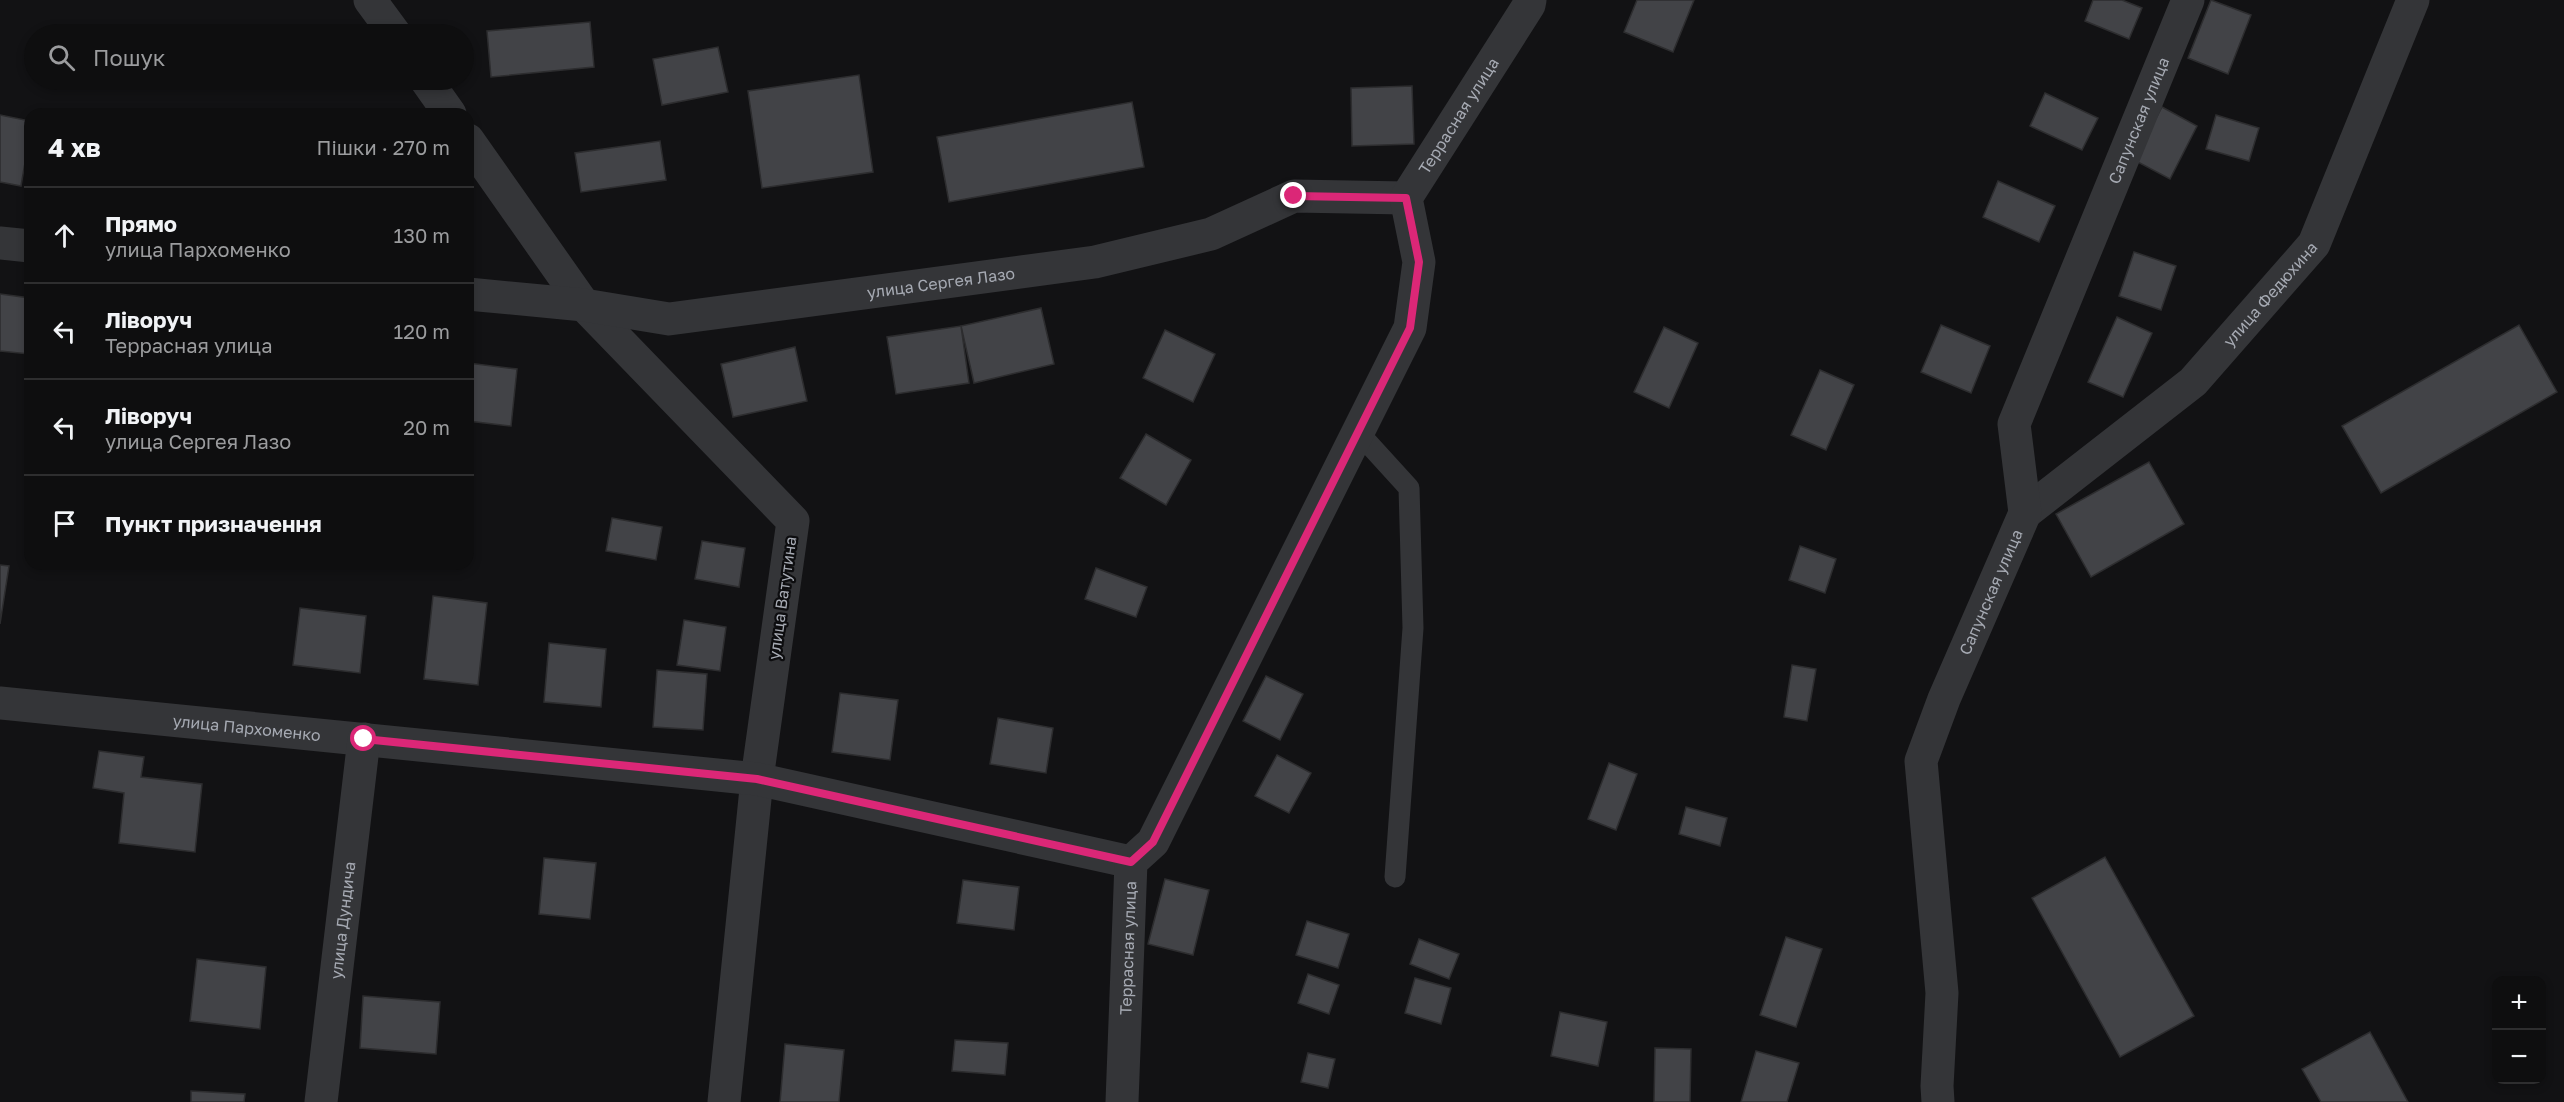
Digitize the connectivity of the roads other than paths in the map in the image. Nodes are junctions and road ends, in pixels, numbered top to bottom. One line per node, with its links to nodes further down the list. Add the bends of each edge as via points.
1 (370, 0): 5 (street)
2 (1530, 0): 9 (street, Террасная улица)
3 (2188, 0): 15 (street, Сапунская улица, via 2014,424)
4 (2413, 0): 15 (street, улица Федюхина, via 2314,244 2193,382)
5 (387, 24)
6 (433, 90): 7 (street)
7 (446, 108)
8 (474, 149): 13 (street, улица Ватутина)
9 (1406, 198): 13 (street, улица Сергея Лазо, via 1294,196 1211,234 1095,262 669,319); 14 (street, Террасная улица, via 1419,262 1410,328)
10 (0, 243): 11 (street)
11 (24, 245)
12 (474, 295): 13 (street, улица Сергея Лазо)
13 (584, 305): 18 (street, улица Ватутина, via 793,521)
14 (1358, 432): 19 (street, Террасная улица, via 1153,842); 20 (lane, via 1409,488 1413,628)
15 (2025, 513): 24 (street, Сапунская улица, via 1921,761 1942,993)
16 (0, 702): 17 (street, улица Пархоменко)
17 (364, 739): 18 (street, улица Пархоменко); 21 (street, улица Дундича)
18 (757, 779): 19 (street, улица Пархоменко); 22 (street, улица Ватутина)
19 (1131, 862): 23 (street, Террасная улица)
20 (1395, 877)
21 (321, 1102)
22 (724, 1102)
23 (1122, 1102)
24 (1938, 1102)

